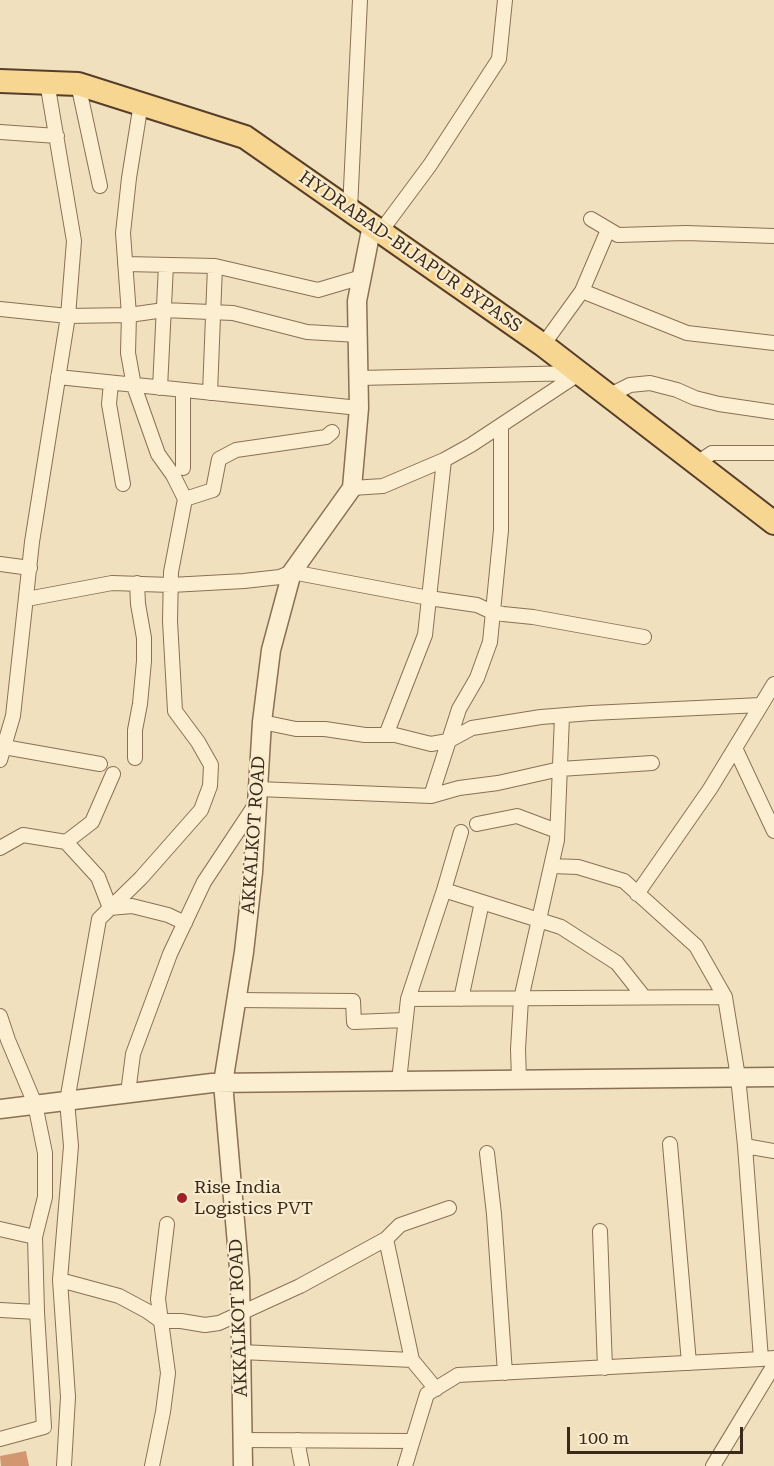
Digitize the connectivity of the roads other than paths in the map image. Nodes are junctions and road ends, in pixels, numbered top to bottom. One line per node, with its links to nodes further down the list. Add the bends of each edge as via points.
1 (360, 0): 10 (street)
2 (504, 0): 12 (street, via 499,59 429,165)
3 (0, 81): 4 (main road, HYDRABAD-BIJAPUR BYPASS)
4 (47, 82): 5 (main road, HYDRABAD-BIJAPUR BYPASS); 8 (street)
5 (78, 84): 6 (main road, HYDRABAD-BIJAPUR BYPASS); 9 (street)
6 (141, 103): 10 (main road, HYDRABAD-BIJAPUR BYPASS, via 245,137); 15 (street, via 125,209)
7 (0, 132): 8 (street)
8 (57, 136): 24 (street, via 74,241)
9 (100, 186)
10 (350, 209): 12 (main road, HYDRABAD-BIJAPUR BYPASS)
11 (591, 219): 13 (street)
12 (377, 228): 18 (street); 27 (main road, HYDRABAD-BIJAPUR BYPASS)
13 (608, 230): 14 (street, via 618,235); 19 (street)
14 (774, 236)
15 (125, 264): 16 (street); 23 (street)
16 (166, 265): 17 (street); 21 (street)
17 (214, 266): 18 (street, via 318,290); 22 (street)
18 (362, 277): 25 (street, via 357,301)
19 (582, 291): 26 (street, via 687,333); 27 (street)
20 (0, 309): 24 (street)
21 (164, 310): 22 (street); 23 (street); 33 (street)
22 (213, 312): 25 (street, via 254,317 307,333); 35 (street)
23 (129, 315): 24 (street); 32 (street, via 128,353)
24 (68, 316): 29 (street)
25 (358, 335): 30 (street)
26 (774, 343)
27 (543, 345): 28 (main road, HYDRABAD-BIJAPUR BYPASS)
28 (580, 372): 30 (street); 36 (main road, HYDRABAD-BIJAPUR BYPASS); 39 (street)
29 (58, 377): 31 (street); 50 (street)
30 (359, 378): 37 (street)
31 (111, 382): 32 (street); 45 (street, via 109,404)
32 (134, 386): 33 (street); 47 (street, via 158,454)
33 (160, 388): 34 (street)
34 (183, 390): 35 (street); 44 (street)
35 (210, 393): 37 (street)
36 (610, 395): 38 (street, via 630,385 650,383 719,404); 43 (main road, HYDRABAD-BIJAPUR BYPASS)
37 (359, 408): 46 (street)
38 (774, 412)
39 (501, 426): 42 (street); 56 (street, via 501,530)
40 (332, 432): 47 (street, via 326,437 236,450 219,459 213,490)
41 (774, 453): 43 (street, via 712,453)
42 (444, 460): 46 (street, via 383,486); 54 (street)
43 (697, 463): 48 (main road, HYDRABAD-BIJAPUR BYPASS)
44 (183, 468)
45 (123, 484)
46 (352, 488): 51 (street, AKKALKOT ROAD)
47 (185, 499): 53 (street)
48 (774, 523)
49 (0, 564): 50 (street)
50 (30, 568): 55 (street)
51 (292, 572): 53 (street, via 262,579); 54 (street); 61 (street, AKKALKOT ROAD, via 271,650)
52 (137, 583): 53 (street); 55 (street, via 112,583); 66 (street, via 144,661)
53 (171, 585): 83 (street, via 175,711 211,765 210,786 201,810)
54 (429, 598): 56 (street, via 477,604); 62 (street, via 426,635)
55 (27, 599): 65 (street, via 13,716)
56 (492, 612): 57 (street); 63 (street, via 490,642)
57 (644, 637)
58 (774, 684): 59 (street)
59 (761, 705): 60 (street); 64 (street)
60 (562, 716): 63 (street, via 472,728); 69 (street)
61 (262, 722): 62 (street, via 296,729); 71 (street, AKKALKOT ROAD)
62 (386, 735): 63 (street, via 431,744)
63 (448, 741): 72 (street)
64 (735, 748): 75 (street); 81 (street)
65 (2, 754): 68 (street)
66 (135, 758)
67 (652, 763): 69 (street)
68 (100, 764)
69 (560, 770): 72 (street); 74 (street)
70 (113, 774): 77 (street, via 92,822)
71 (258, 796): 72 (street); 85 (street, via 204,882); 91 (street, AKKALKOT ROAD, via 252,883)
72 (431, 796)
73 (477, 824): 74 (street, via 517,816)
74 (557, 831): 79 (street)
75 (774, 831)
76 (461, 832): 80 (street)
77 (66, 842): 78 (street, via 23,835); 83 (street, via 98,877)
78 (0, 848)
79 (552, 866): 81 (street, via 578,867 624,881); 84 (street)
80 (444, 890): 82 (street); 88 (street)
81 (637, 894): 87 (street, via 696,946)
82 (482, 902): 84 (street); 89 (street)
83 (110, 908): 85 (street, via 132,906); 100 (street, via 99,919)
84 (540, 920): 86 (street, via 561,927 617,963); 90 (street)
85 (185, 923): 99 (street, via 133,1054)
86 (644, 997): 87 (street); 90 (street)
87 (725, 997): 94 (street)
88 (408, 999): 89 (street); 93 (street)
89 (461, 999): 90 (street)
90 (521, 999): 96 (street)
91 (236, 1000): 93 (street, via 353,1000 354,1022); 98 (street, AKKALKOT ROAD)
92 (0, 1016): 101 (street)
93 (405, 1020): 97 (street)
94 (738, 1077): 95 (street); 96 (street); 104 (street)
95 (774, 1077)
96 (519, 1080): 97 (street)
97 (399, 1081): 98 (street)
98 (223, 1083): 99 (street); 116 (street, AKKALKOT ROAD)
99 (129, 1093): 100 (street)
100 (67, 1101): 101 (street); 113 (street, via 71,1146)
101 (35, 1104): 102 (street); 111 (street, via 45,1153 45,1197)
102 (0, 1109)
103 (670, 1144): 121 (street)
104 (745, 1146): 105 (street); 120 (street)
105 (774, 1150)
106 (487, 1153): 123 (street)
107 (449, 1208): 112 (street, via 400,1225)
108 (167, 1224): 117 (street, via 158,1299)
109 (0, 1229): 111 (street)
110 (600, 1231): 122 (street)
111 (35, 1236): 115 (street)
112 (386, 1239): 116 (street); 119 (street)
113 (60, 1280): 117 (street, via 119,1296); 129 (street, via 68,1397)
114 (0, 1310): 115 (street)
115 (37, 1312): 125 (street, via 44,1427)
116 (240, 1314): 117 (street, via 205,1325); 118 (street, AKKALKOT ROAD)
117 (161, 1321): 130 (street, via 168,1373)
118 (241, 1352): 119 (street); 126 (street, AKKALKOT ROAD)
119 (412, 1360): 124 (street)
120 (770, 1361): 121 (street); 134 (street)
121 (689, 1363): 122 (street)
122 (605, 1368): 123 (street)
123 (505, 1373): 124 (street, via 458,1375)
124 (436, 1389): 128 (street, via 427,1395)
125 (0, 1439)
126 (242, 1440): 127 (street); 131 (street, AKKALKOT ROAD)
127 (297, 1440): 128 (street); 132 (street)
128 (412, 1441): 133 (street)
129 (64, 1466)
130 (152, 1466)
131 (243, 1466)
132 (302, 1466)
133 (405, 1466)
134 (713, 1466)

